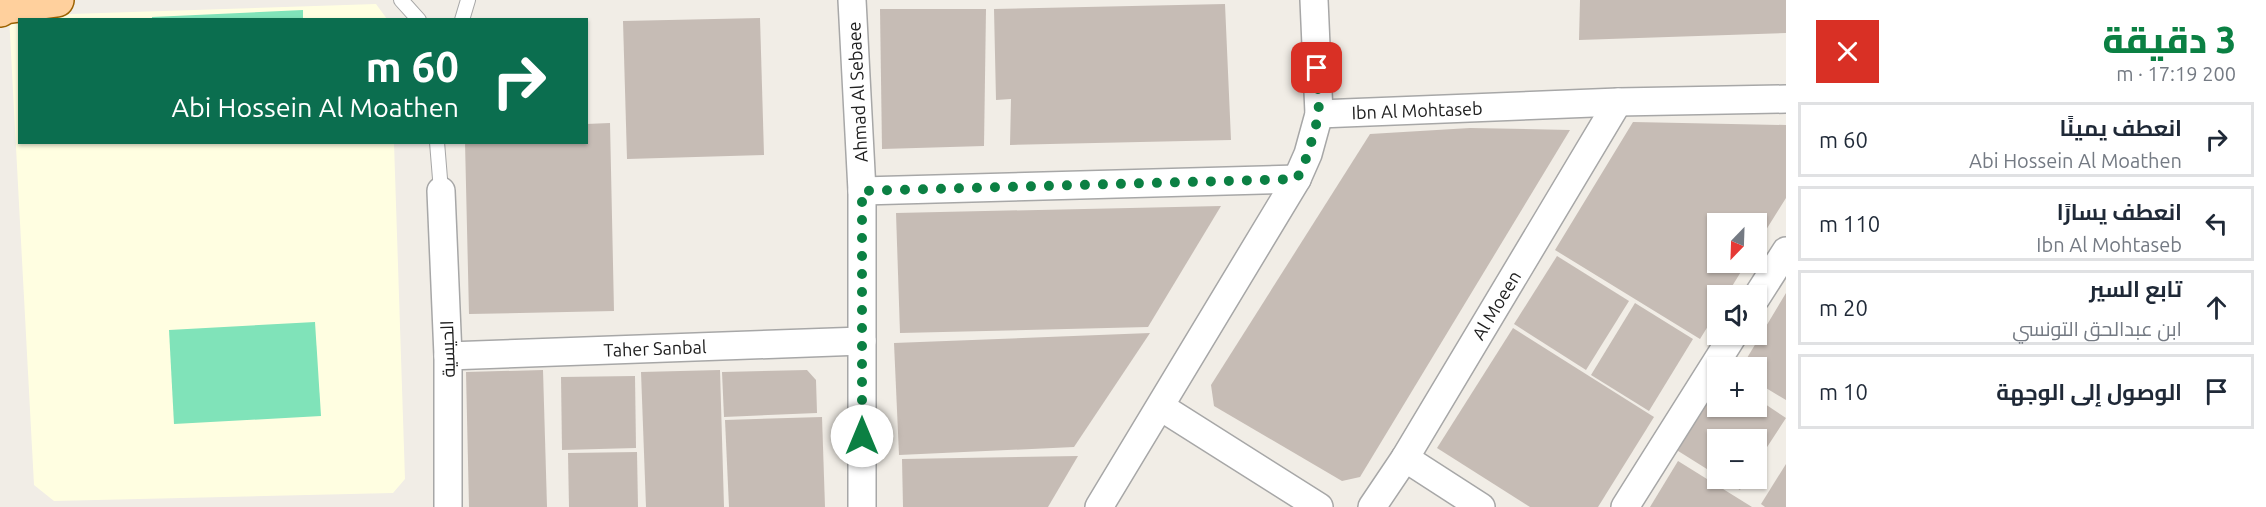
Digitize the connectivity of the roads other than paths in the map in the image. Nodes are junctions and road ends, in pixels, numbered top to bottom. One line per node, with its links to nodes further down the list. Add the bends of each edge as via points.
1 (57, 0): 6 (main road)
2 (401, 0): 7 (lane)
3 (468, 0): 8 (lane)
4 (852, 0): 14 (street, Ahmad Al Sebaee)
5 (1314, 0): 11 (street)
6 (0, 10)
7 (417, 18)
8 (463, 18)
9 (1786, 99): 10 (street, Ibn Al Mohtaseb)
10 (1618, 102): 11 (street, Ibn Al Mohtaseb); 22 (street, Al Moeen)
11 (1319, 114): 13 (street)
12 (440, 144): 15 (lane)
13 (1297, 179): 14 (street); 21 (street)
14 (862, 191): 18 (street, Ahmad Al Sebaee)
15 (441, 192): 20 (street, الحيسية)
16 (1786, 251): 17 (street)
17 (1764, 285)
18 (862, 341): 20 (street, Taher Sanbal); 24 (street, Ahmad Al Sebaee)
19 (1727, 345): 29 (street)
20 (448, 356): 23 (street, الحيسية)
21 (1161, 407): 25 (street); 26 (street)
22 (1405, 458): 27 (street, Al Moeen); 28 (street)
23 (448, 507)
24 (862, 507)
25 (1099, 507)
26 (1318, 507)
27 (1372, 507)
28 (1481, 507)
29 (1625, 507)

